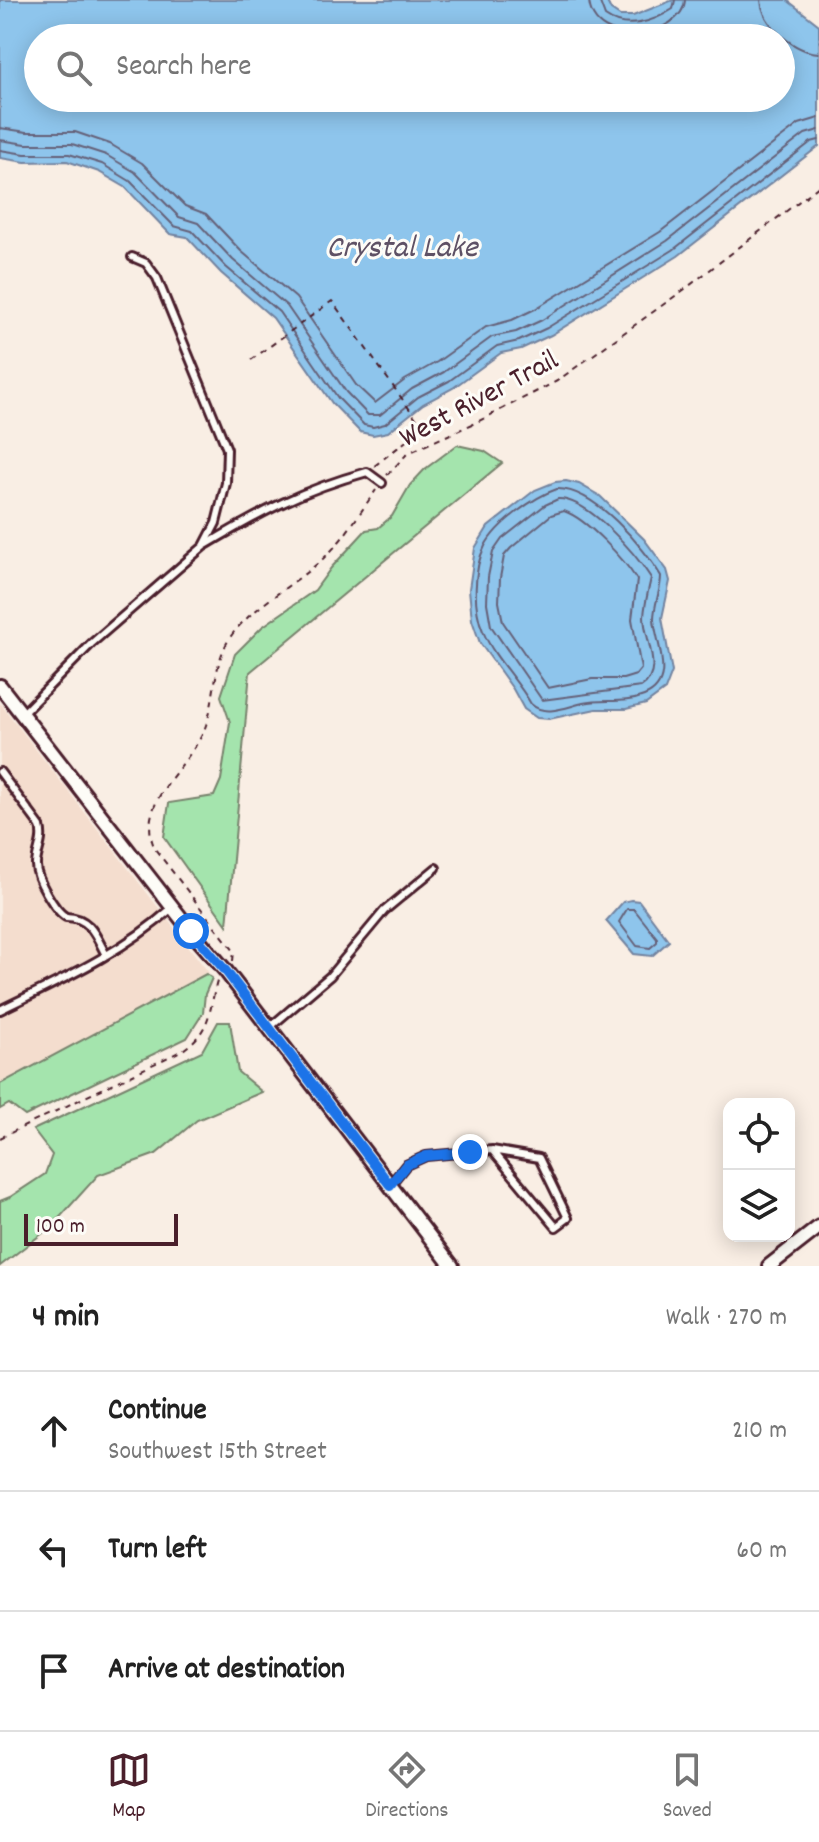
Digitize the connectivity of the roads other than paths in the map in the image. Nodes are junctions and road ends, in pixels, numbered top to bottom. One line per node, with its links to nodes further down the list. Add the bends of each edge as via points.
1 (132, 257): 3 (lane, via 146,263 157,278 227,449 226,483)
2 (382, 483): 3 (lane, via 367,472 320,485)
3 (204, 546): 5 (lane, via 92,643)
4 (0, 686): 5 (street)
5 (22, 714): 8 (street)
6 (0, 772): 9 (lane, via 40,826 37,875 54,905 66,917 89,923)
7 (436, 868): 11 (lane, via 384,911 330,976)
8 (173, 907): 9 (lane); 11 (street)
9 (106, 955): 10 (lane)
10 (0, 1010)
11 (269, 1028): 13 (street)
12 (492, 1150): 12 (lane, via 556,1227 568,1218 539,1158); 13 (lane, via 426,1156 406,1165)
13 (390, 1185): 15 (street)
14 (819, 1227): 16 (street)
15 (452, 1266)
16 (769, 1266)

